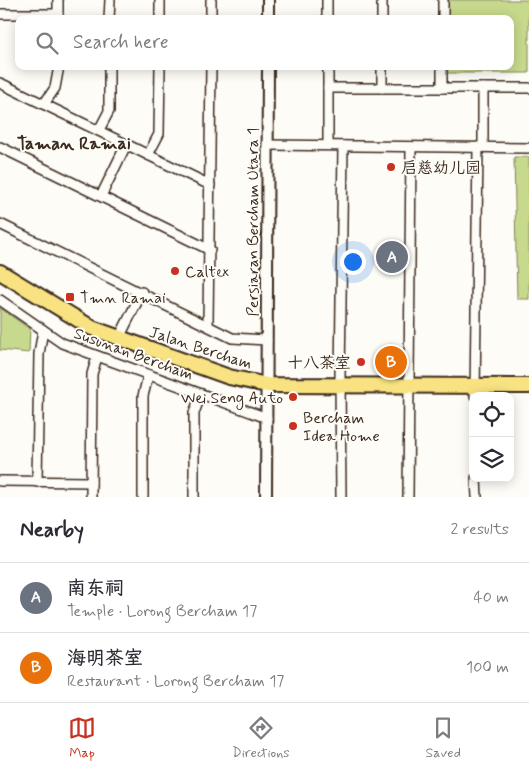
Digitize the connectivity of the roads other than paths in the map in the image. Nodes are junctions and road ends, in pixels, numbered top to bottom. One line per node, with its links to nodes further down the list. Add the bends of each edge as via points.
1 (58, 0): 11 (street)
2 (110, 0): 12 (street)
3 (160, 0): 13 (street)
4 (211, 0): 14 (street)
5 (268, 0): 15 (street)
6 (327, 0): 16 (street)
7 (382, 0): 17 (street)
8 (443, 0): 18 (street)
9 (0, 14): 10 (street)
10 (29, 15)
11 (58, 15)
12 (110, 15)
13 (160, 15)
14 (211, 15)
15 (268, 15)
16 (327, 15)
17 (382, 15)
18 (443, 15)
19 (58, 70): 33 (street, via 55,88)
20 (109, 70): 34 (street, via 109,110)
21 (160, 70): 43 (street, via 159,134)
22 (211, 70): 44 (street)
23 (268, 70): 36 (street, Persiaran Bercham Utara 1)
24 (328, 70): 28 (street)
25 (382, 70): 29 (street)
26 (442, 70): 30 (street)
27 (0, 82): 33 (street)
28 (328, 88): 29 (street); 37 (street)
29 (382, 88): 30 (street)
30 (442, 88): 31 (street)
31 (483, 88): 32 (street); 41 (street)
32 (529, 88)
33 (44, 104): 34 (street)
34 (99, 130): 35 (street)
35 (126, 144): 43 (street); 45 (street)
36 (267, 145): 37 (street); 55 (street, Persiaran Bercham Utara 1)
37 (328, 145): 38 (street)
38 (343, 146): 39 (street); 60 (street)
39 (411, 146): 41 (street); 61 (street)
40 (0, 147): 45 (street)
41 (480, 147): 42 (street); 63 (street)
42 (529, 148)
43 (148, 155): 44 (street)
44 (210, 185): 47 (street)
45 (101, 196): 47 (street)
46 (0, 224): 50 (street)
47 (210, 250): 52 (street)
48 (0, 265): 54 (main road, Jalan Bercham)
49 (0, 272): 54 (main road, Jalan Bercham, via 85,325)
50 (142, 292): 52 (street); 54 (street)
51 (0, 300): 53 (street, Susunan Bercham)
52 (208, 324): 55 (street, via 232,338)
53 (42, 330): 56 (street, Susunan Bercham, via 62,343); 67 (street)
54 (120, 336): 59 (main road, Jalan Bercham)
55 (267, 340): 59 (street, Persiaran Bercham Utara 1)
56 (98, 357): 57 (street, Susunan Bercham); 68 (street, via 92,374)
57 (148, 376): 64 (street, Susunan Bercham); 71 (street, via 143,396)
58 (529, 380): 63 (main road, Jalan Bercham)
59 (267, 382): 60 (main road, Jalan Bercham); 65 (street, Persiaran Bercham Utara 1)
60 (340, 382): 61 (main road, Jalan Bercham); 74 (street)
61 (408, 382): 63 (main road, Jalan Bercham); 75 (street)
62 (529, 386): 63 (main road, Jalan Bercham)
63 (475, 387)
64 (201, 394): 65 (street, Susunan Bercham); 72 (street, via 194,413)
65 (267, 418): 73 (street, Persiaran Bercham Utara 1)
66 (0, 482): 67 (street)
67 (37, 482): 68 (street)
68 (91, 482): 70 (street)
69 (476, 482): 76 (street)
70 (91, 497)
71 (143, 497)
72 (194, 497)
73 (266, 497)
74 (341, 497)
75 (408, 497)
76 (477, 497)

